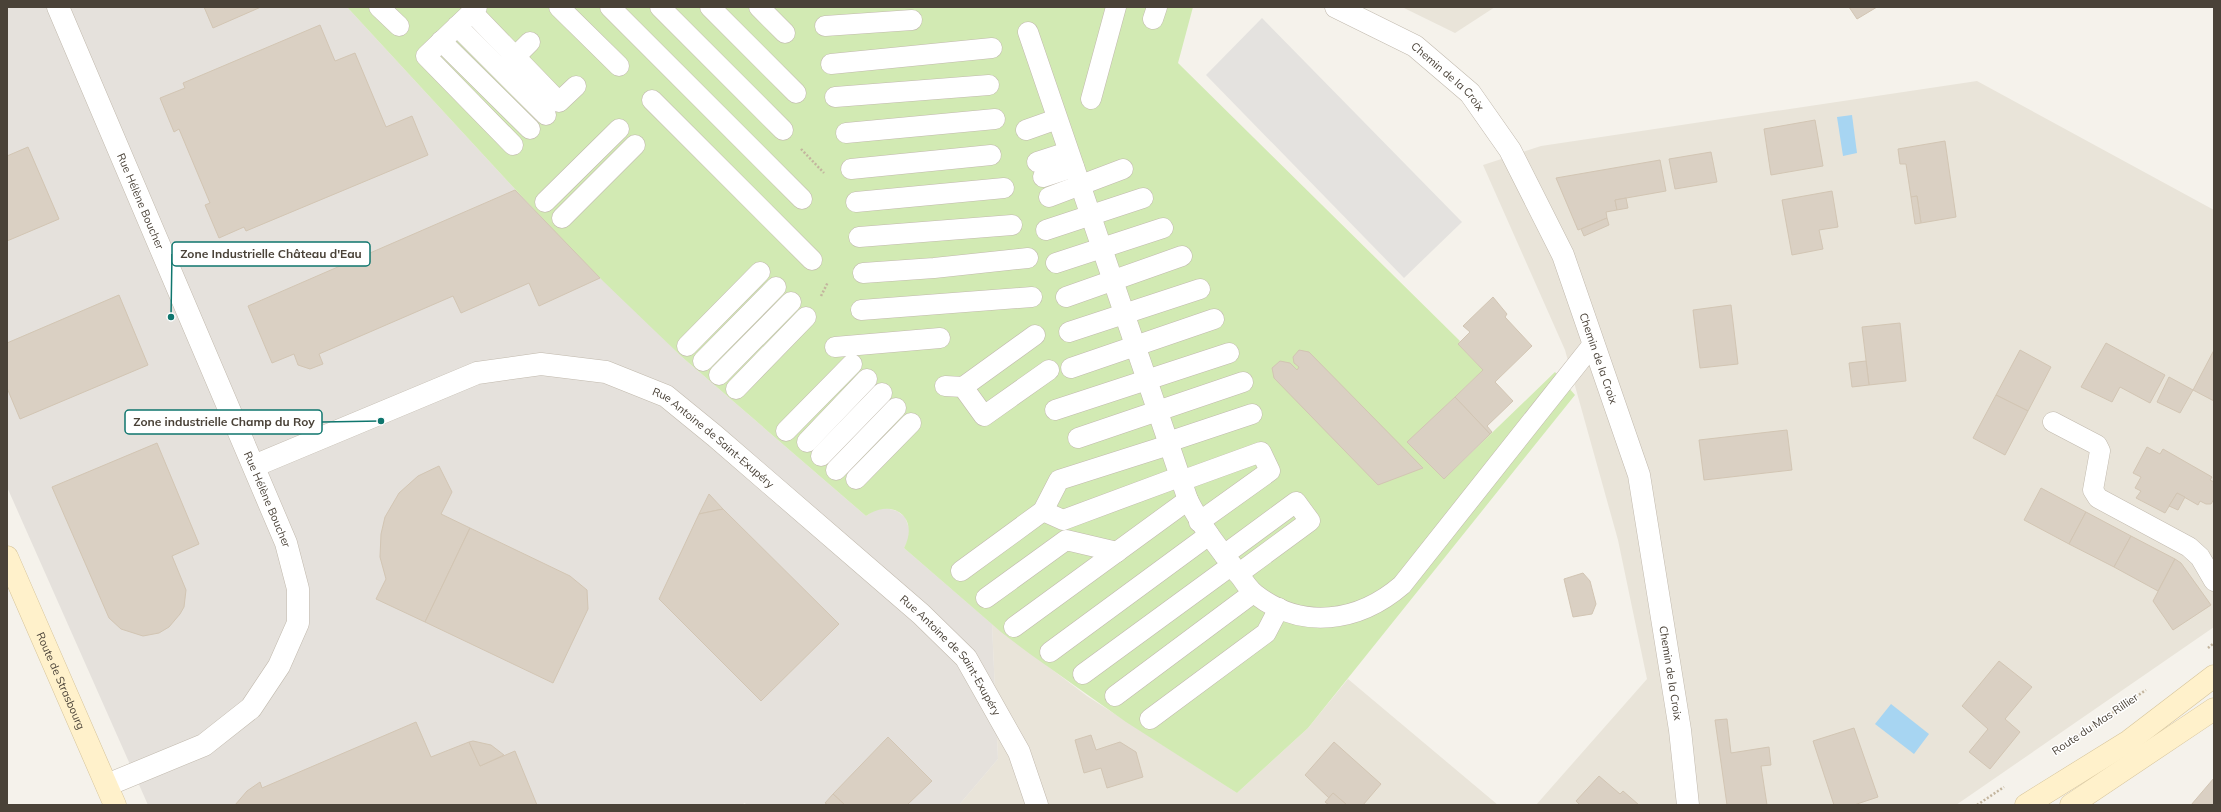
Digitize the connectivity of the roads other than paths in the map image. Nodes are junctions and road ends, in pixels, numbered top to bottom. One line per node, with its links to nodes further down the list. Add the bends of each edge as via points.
1 (58, 7): 103 (street, Rue Hélène Boucher)
2 (380, 7): 12 (lane)
3 (559, 7): 22 (lane)
4 (610, 7): 50 (lane)
5 (660, 7): 37 (lane)
6 (710, 7): 27 (lane)
7 (759, 7): 16 (lane)
8 (1116, 7): 29 (lane)
9 (1336, 7): 79 (street, Chemin de la Croix, via 1415,46 1470,93 1510,150 1562,255)
10 (474, 9): 13 (lane); 20 (lane)
11 (912, 20): 14 (lane)
12 (399, 26)
13 (457, 26): 17 (lane); 23 (lane)
14 (825, 26)
15 (1028, 32): 34 (lane)
16 (785, 33)
17 (441, 41): 25 (lane); 31 (lane, via 426,56)
18 (530, 42): 20 (lane)
19 (992, 48): 21 (lane)
20 (515, 56): 23 (lane); 26 (lane, via 560,102)
21 (831, 64)
22 (619, 66)
23 (501, 71): 25 (lane); 32 (lane)
24 (989, 85): 28 (lane)
25 (486, 86): 31 (lane); 35 (lane)
26 (576, 86)
27 (796, 93)
28 (835, 97)
29 (1092, 99)
30 (652, 100): 62 (lane)
31 (470, 101): 40 (lane)
32 (546, 115)
33 (995, 119): 39 (lane)
34 (1057, 119): 38 (lane); 43 (lane)
35 (530, 129)
36 (619, 129): 51 (lane)
37 (783, 130)
38 (1026, 130)
39 (846, 133)
40 (513, 145)
41 (635, 145): 54 (lane)
42 (991, 155): 44 (lane)
43 (1074, 168): 45 (lane); 46 (lane); 48 (lane); 53 (lane)
44 (851, 169)
45 (1123, 169)
46 (1040, 170)
47 (1004, 188): 52 (lane)
48 (1049, 196)
49 (1143, 198): 53 (lane)
50 (802, 200)
51 (545, 202)
52 (856, 202)
53 (1090, 216): 57 (lane); 59 (lane)
54 (562, 218)
55 (1012, 225): 58 (lane)
56 (1164, 228): 59 (lane)
57 (1046, 230)
58 (858, 237)
59 (1101, 248): 63 (lane); 66 (lane)
60 (1182, 256): 66 (lane)
61 (1028, 258): 65 (lane)
62 (812, 260)
63 (1056, 263)
64 (760, 272): 80 (lane)
65 (863, 273)
66 (1113, 281): 70 (lane); 73 (lane)
67 (776, 287): 84 (lane)
68 (1200, 289): 73 (lane)
69 (1032, 297): 72 (lane)
70 (1066, 297)
71 (791, 302): 88 (lane)
72 (861, 310)
73 (1124, 314): 76 (lane); 81 (lane)
74 (806, 317): 92 (lane)
75 (1214, 319): 81 (lane)
76 (1068, 332)
77 (1035, 335): 87 (lane, via 954,386 984,416)
78 (940, 338): 82 (lane)
79 (1594, 343): 117 (lane, via 1402,585 1387,598 1352,615 1331,618 1298,615); 128 (street, Chemin de la Croix, via 1638,475 1680,730)
80 (687, 346)
81 (1135, 346): 86 (lane); 90 (lane)
82 (836, 347)
83 (1229, 353): 90 (lane)
84 (703, 361)
85 (852, 364): 100 (lane)
86 (1071, 368)
87 (1049, 370)
88 (719, 375)
89 (868, 379): 93 (lane, via 814,449)
90 (1146, 380): 95 (lane); 96 (lane)
91 (1243, 382): 96 (lane)
92 (736, 389)
93 (882, 394)
94 (896, 408): 104 (lane)
95 (1055, 410)
96 (1157, 410): 101 (lane); 102 (lane)
97 (1252, 414): 102 (lane)
98 (2053, 422): 114 (lane, via 2097,445 2100,451 2093,490 2098,498 2189,547 2200,557)
99 (911, 423): 105 (lane)
100 (786, 431)
101 (1078, 438)
102 (1168, 444): 106 (lane); 108 (lane, via 1059,480)
103 (254, 466): 125 (street, Rue Hélène Boucher, via 286,543 298,589 298,623 279,666 251,708 204,745); 127 (street, Rue Antoine de Saint-Exupéry, via 477,373 541,364 606,372 666,396 904,599 966,658 1019,752)
104 (836, 470)
105 (856, 479)
106 (1180, 479): 107 (lane); 108 (lane, via 1063,520); 109 (lane, via 1262,452 1270,471)
107 (1188, 500): 109 (lane); 110 (lane)
108 (1043, 511): 113 (lane)
109 (1204, 529): 112 (lane); 119 (lane)
110 (1117, 552): 116 (lane, via 1066,540); 118 (lane)
111 (7, 557): 125 (main road, Route de Strasbourg)
112 (1232, 565): 115 (lane); 120 (lane)
113 (961, 571)
114 (2214, 581)
115 (1253, 593): 117 (lane); 122 (lane)
116 (986, 598)
117 (1279, 608): 124 (lane, via 1266,633)
118 (1014, 627)
119 (1050, 652)
120 (1083, 674)
121 (2214, 676): 129 (main road, via 2129,741)
122 (1115, 696)
123 (2214, 709): 130 (main road)
124 (1150, 719)
125 (107, 785): 126 (main road, Route de Strasbourg)
126 (115, 805)
127 (1037, 805)
128 (1688, 805)
129 (2026, 805)
130 (2071, 805)

